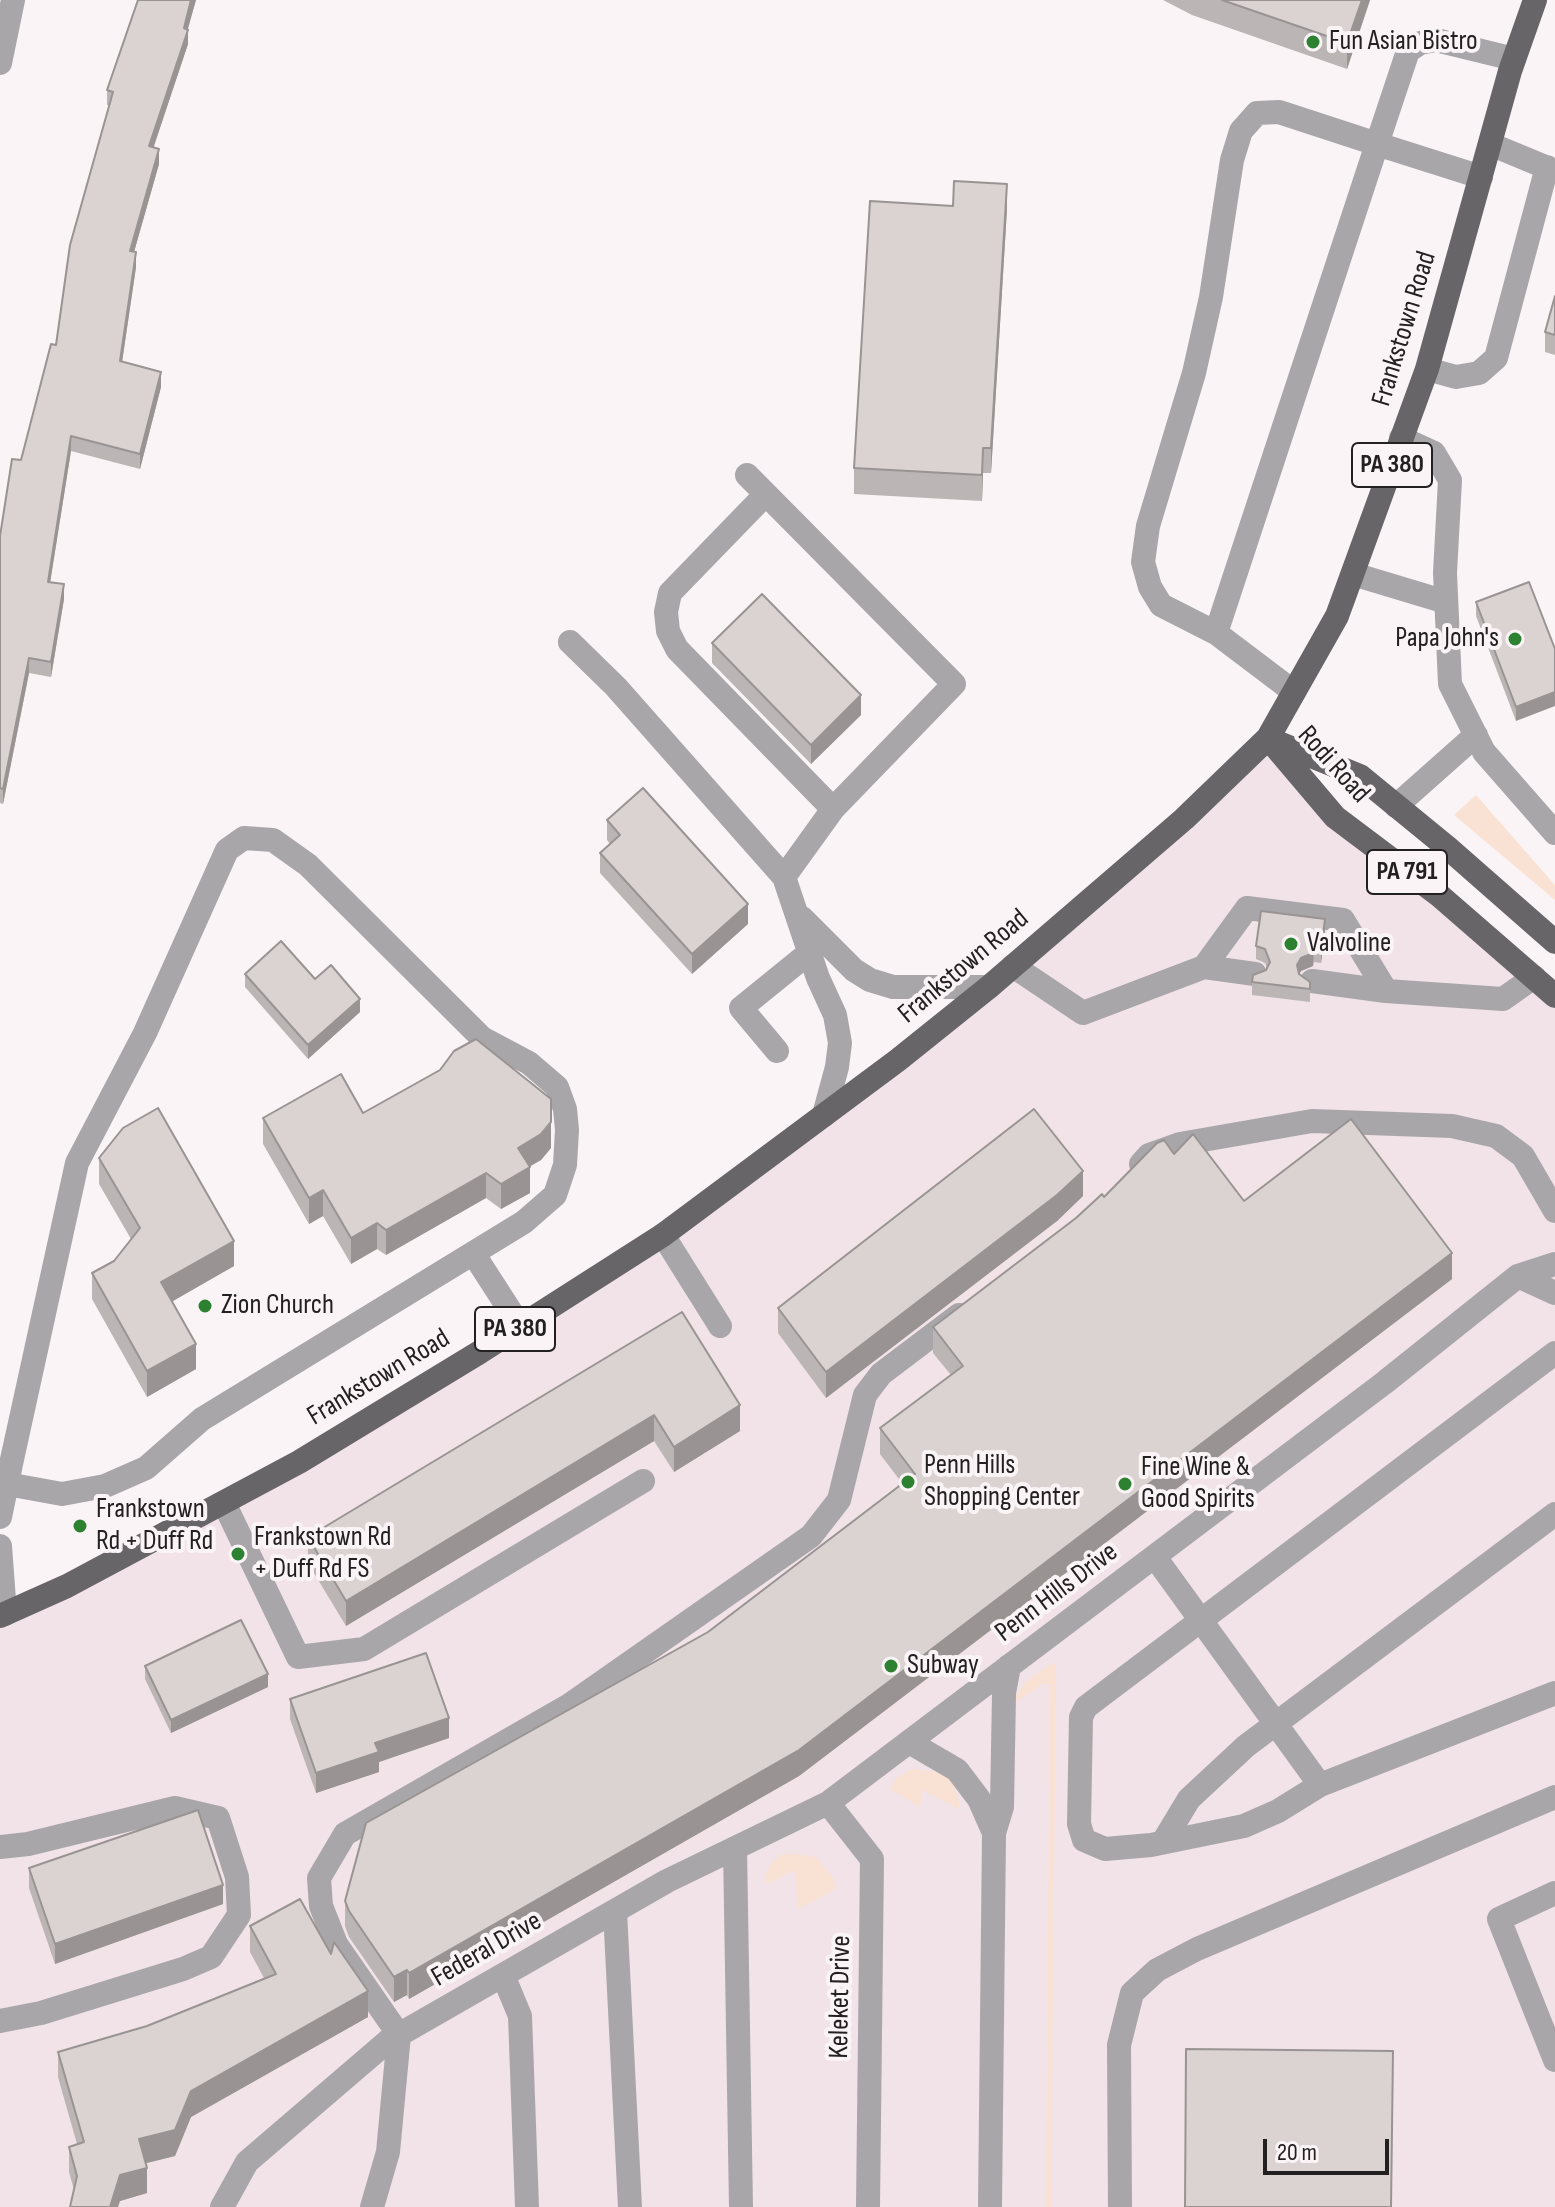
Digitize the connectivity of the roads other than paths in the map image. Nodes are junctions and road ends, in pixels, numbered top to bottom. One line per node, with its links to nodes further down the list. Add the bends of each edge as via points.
1 (13, 0): 4 (street)
2 (1535, 0): 3 (main road, Frankstown Road / PA 380)
3 (1514, 59): 5 (street, via 1436,40 1420,43 1408,51); 6 (main road, Frankstown Road / PA 380)
4 (0, 63)
5 (1377, 144): 8 (street); 15 (street); 15 (street, via 1279,112 1257,113 1241,131 1194,373 1148,526 1143,562 1161,605)
6 (1490, 144): 7 (street); 8 (main road, Frankstown Road / PA 380)
7 (1551, 169): 9 (street, via 1496,358 1479,373 1456,377)
8 (1481, 177): 9 (main road, Frankstown Road / PA 380)
9 (1427, 369): 10 (main road, Frankstown Road / PA 380)
10 (1401, 438): 13 (main road, Frankstown Road / PA 380); 14 (street, via 1434,453 1450,480)
11 (747, 475): 12 (street)
12 (766, 494): 21 (street, via 670,593 668,631 677,649); 21 (street, via 954,684)
13 (1353, 574): 14 (street); 17 (main road, Frankstown Road / PA 380, via 1337,616)
14 (1446, 602): 18 (street, via 1450,684)
15 (1216, 633): 17 (street)
16 (570, 642): 23 (street)
17 (1294, 692): 19 (main road, Frankstown Road / PA 380)
18 (1476, 735): 20 (street); 22 (street, via 1484,752)
19 (1268, 738): 20 (main road, Rodi Road / PA 791, via 1360,776); 27 (main road, Frankstown Road / PA 380, via 1184,819); 30 (main road, Rodi Road / PA 791, via 1335,817 1440,896)
20 (1396, 806): 25 (main road, Rodi Road / PA 791)
21 (833, 809): 23 (street)
22 (1555, 833)
23 (784, 877): 24 (street)
24 (798, 914): 26 (street); 32 (street, via 870,980 893,987)
25 (1555, 942)
26 (810, 952): 35 (street, via 741,1008); 36 (street, via 835,1015 840,1043)
27 (1013, 966): 28 (street, via 1083,1013); 32 (main road, Frankstown Road / PA 380)
28 (1204, 967): 29 (street); 33 (street, via 1247,908 1343,920)
29 (1255, 974)
30 (1534, 977): 33 (street, via 1503,999); 34 (main road, Rodi Road / PA 791)
31 (1312, 981): 33 (street)
32 (989, 987): 36 (main road, Frankstown Road / PA 380)
33 (1386, 991)
34 (1555, 996)
35 (777, 1051)
36 (824, 1115): 39 (main road, Frankstown Road / PA 380)
37 (1128, 1177): 38 (street, via 1149,1155 1180,1144 1312,1121 1452,1126 1496,1136 1523,1156)
38 (1555, 1211)
39 (663, 1235): 45 (main road, Frankstown Road / PA 380); 46 (street)
40 (473, 1253): 45 (street); 49 (street, via 202,1419 146,1468 105,1486 62,1494); 49 (street, via 524,1222 555,1195 565,1165 567,1130 557,1087 529,1063 482,1038 308,865 273,840 244,838 227,850 145,1033 77,1163)
41 (1555, 1264): 42 (street, Penn Hills Drive)
42 (1518, 1276): 43 (street); 54 (street, Penn Hills Drive)
43 (1554, 1295)
44 (980, 1298): 72 (street, via 881,1374 865,1395 839,1500 811,1536 568,1706 345,1834 319,1878 321,1906 336,1944)
45 (520, 1326): 50 (main road, Frankstown Road / PA 380)
46 (720, 1326)
47 (1555, 1353): 56 (street)
48 (643, 1481): 50 (street, via 364,1649 298,1657)
49 (7, 1484): 52 (street)
50 (224, 1503): 55 (main road, Frankstown Road / PA 380)
51 (1555, 1514): 59 (street)
52 (0, 1517)
53 (0, 1546): 55 (street)
54 (1155, 1557): 56 (street); 57 (street, Penn Hills Drive)
55 (3, 1615)
56 (1201, 1621): 59 (street); 65 (street, via 1086,1707 1081,1717 1079,1824 1084,1840 1105,1849)
57 (1009, 1666): 60 (street, Penn Hills Drive); 64 (street, via 1002,1807)
58 (1555, 1693): 61 (street)
59 (1275, 1722): 61 (street); 65 (street, via 1212,1774 1189,1799)
60 (909, 1742): 63 (street, Penn Hills Drive); 64 (street, via 957,1770 979,1799)
61 (1320, 1785): 65 (street, via 1244,1826)
62 (1555, 1797): 81 (street, via 1197,1949 1157,1970 1132,1993 1119,2045)
63 (828, 1803): 67 (street, Federal Drive); 79 (street, Keleket Drive, via 872,1859)
64 (994, 1833): 80 (street)
65 (1163, 1842)
66 (0, 1847): 71 (street, via 175,1808 218,1818 237,1877 239,1915 211,1957 41,2013)
67 (735, 1848): 69 (street, Federal Drive); 78 (street)
68 (1555, 1893): 73 (street, via 1499,1919)
69 (615, 1911): 70 (street, Federal Drive); 77 (street)
70 (503, 1975): 72 (street, Federal Drive); 76 (street, via 520,2016)
71 (0, 2021)
72 (399, 2035): 74 (street, Federal Drive, via 247,2162); 75 (street, via 388,2152)
73 (1555, 2060)
74 (222, 2207)
75 (372, 2207)
76 (527, 2207)
77 (630, 2207)
78 (741, 2207)
79 (868, 2207)
80 (990, 2207)
81 (1120, 2207)

